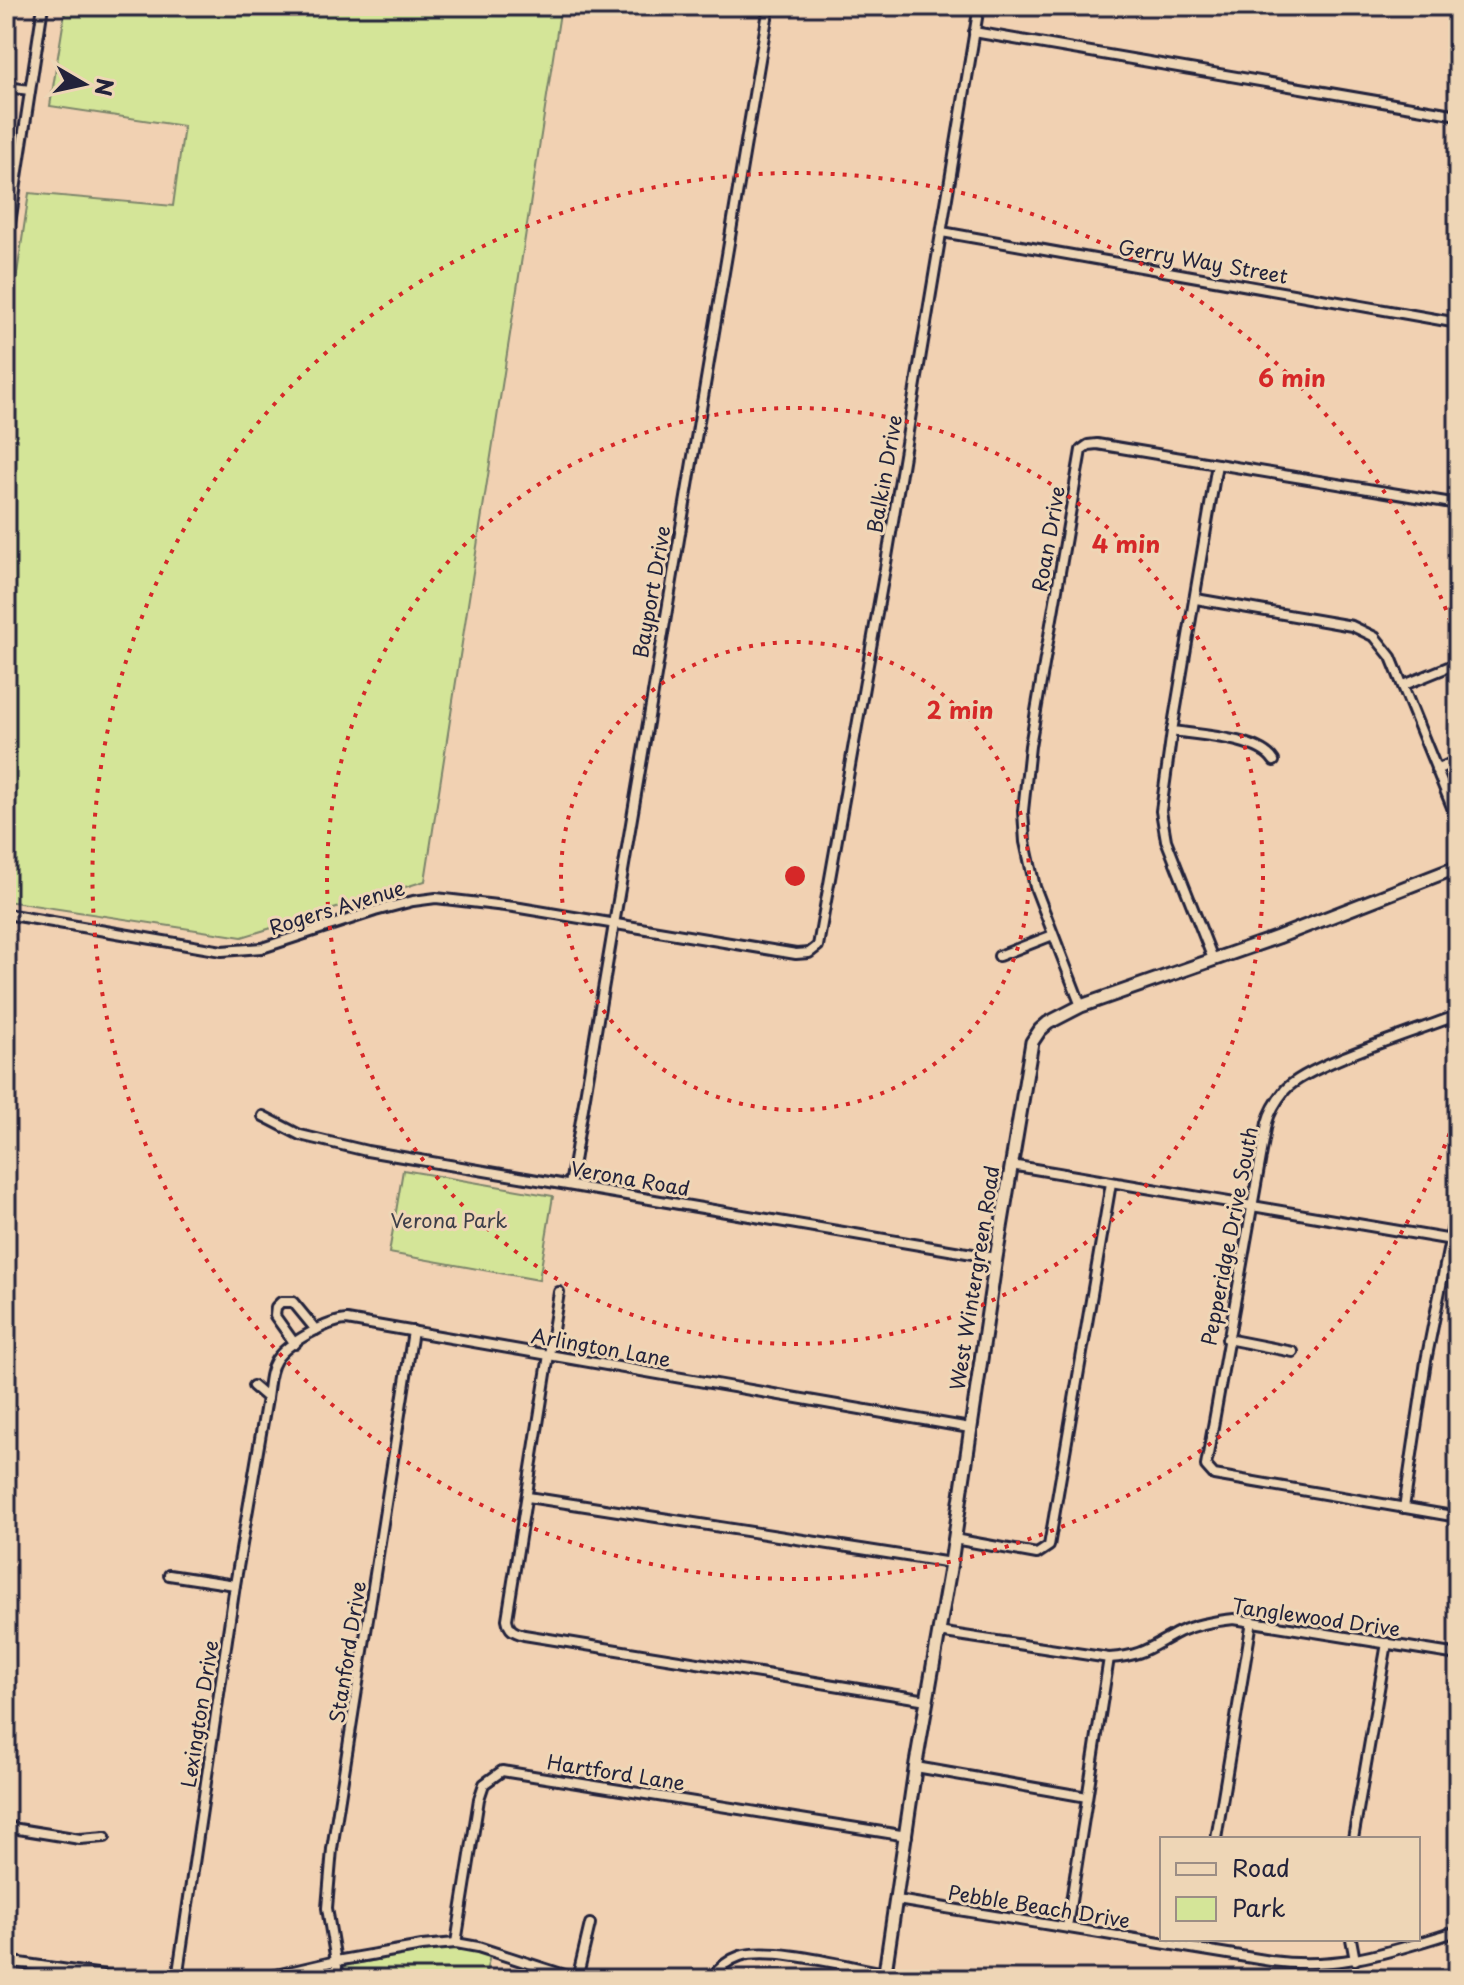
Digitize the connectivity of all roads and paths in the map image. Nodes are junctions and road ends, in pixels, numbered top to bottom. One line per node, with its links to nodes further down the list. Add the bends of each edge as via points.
1 (43, 6): 6 (street)
2 (769, 6): 24 (street, Bayport Drive)
3 (979, 6): 4 (street, Balkin Drive)
4 (974, 32): 7 (street); 9 (street, Balkin Drive)
5 (6, 87): 6 (street)
6 (30, 90): 8 (street)
7 (1458, 115)
8 (8, 218): 10 (street)
9 (942, 232): 11 (street, Gerry Way Street); 26 (street, Balkin Drive)
10 (6, 250)
11 (1458, 323)
12 (1217, 464): 13 (street, Roan Drive); 14 (street); 25 (street, Roan Drive, via 1097,444 1081,450 1023,811 1035,887)
13 (1458, 504)
14 (1196, 599): 16 (street, via 1365,630 1384,646); 17 (street)
15 (1458, 663): 16 (street)
16 (1404, 685): 20 (street)
17 (1172, 731): 19 (street, via 1256,746); 28 (street, via 1163,825)
18 (1458, 760): 20 (street)
19 (1274, 761)
20 (1436, 770): 21 (street)
21 (1458, 822)
22 (1458, 867): 28 (street, West Wintergreen Road)
23 (6, 914): 24 (street, Rogers Avenue, via 222,951 262,948 375,911 436,898)
24 (613, 925): 26 (street, Rogers Avenue, via 796,954); 34 (street, Bayport Drive)
25 (1053, 935): 27 (street); 29 (street, Roan Drive)
26 (818, 946)
27 (999, 956)
28 (1213, 959): 29 (street, West Wintergreen Road)
29 (1081, 1006): 32 (street, West Wintergreen Road, via 1048,1023 1032,1042)
30 (1458, 1015): 36 (street, Pepperidge Drive South, via 1339,1061 1285,1090 1267,1123)
31 (263, 1116): 34 (street, Verona Road, via 300,1135 367,1151)
32 (1011, 1165): 33 (street); 38 (street, West Wintergreen Road)
33 (1111, 1183): 36 (street); 53 (street, via 1049,1546 1037,1554)
34 (570, 1185): 38 (street, Verona Road)
35 (1458, 1200): 37 (street)
36 (1251, 1206): 37 (street); 42 (street, Pepperidge Drive South)
37 (1454, 1241): 51 (street, via 1426,1361)
38 (996, 1258): 48 (street, West Wintergreen Road)
39 (559, 1292): 45 (street)
40 (316, 1330): 41 (street, Arlington Lane, via 347,1320); 43 (street, Arlington Lane); 43 (street, via 293,1302 281,1302 275,1316)
41 (413, 1331): 45 (street, Arlington Lane); 80 (street, Stanford Drive, via 332,1849 327,1908)
42 (1227, 1339): 44 (street); 51 (street, Pepperidge Drive South, via 1206,1466 1210,1474)
43 (295, 1344): 47 (street, Arlington Lane, via 271,1370)
44 (1293, 1352)
45 (550, 1356): 48 (street, Arlington Lane); 50 (street)
46 (253, 1386): 47 (street)
47 (267, 1398): 49 (street, Arlington Lane)
48 (970, 1428): 53 (street, West Wintergreen Road)
49 (258, 1453): 56 (street, Lexington Drive)
50 (528, 1497): 54 (street); 62 (street, via 507,1619 514,1633)
51 (1404, 1508): 52 (street)
52 (1458, 1517)
53 (954, 1539): 54 (street, West Wintergreen Road)
54 (951, 1563): 58 (street, West Wintergreen Road)
55 (169, 1575): 56 (street)
56 (235, 1585): 83 (street, Lexington Drive)
57 (1252, 1621): 59 (street, Tanglewood Drive); 61 (street, Tanglewood Drive, via 1201,1624 1144,1653); 68 (street)
58 (938, 1632): 61 (street, Tanglewood Drive); 62 (street, West Wintergreen Road)
59 (1387, 1643): 60 (street, Tanglewood Drive); 69 (street)
60 (1458, 1655)
61 (1109, 1658): 64 (street)
62 (927, 1700): 63 (street, West Wintergreen Road)
63 (916, 1767): 64 (street); 66 (street, West Wintergreen Road)
64 (1087, 1797): 72 (street)
65 (6, 1827): 67 (street, via 80,1839)
66 (907, 1836): 70 (street, West Wintergreen Road); 76 (street, Hartford Lane, via 502,1771 484,1784 479,1799)
67 (105, 1837)
68 (1216, 1837)
69 (1353, 1837)
70 (897, 1900): 72 (street, Pebble Beach Drive); 81 (street, West Wintergreen Road)
71 (590, 1924): 86 (street)
72 (1067, 1927): 77 (street, Pebble Beach Drive)
73 (1458, 1931): 78 (street, Pebble Beach Drive)
74 (1200, 1941): 77 (street)
75 (1351, 1941): 78 (street)
76 (456, 1943): 80 (street); 86 (street)
77 (1198, 1949): 78 (street, Pebble Beach Drive, via 1304,1964)
78 (1355, 1960)
79 (6, 1961): 82 (street)
80 (336, 1961): 84 (street); 85 (street, Stanford Drive)
81 (885, 1976): 87 (street, via 752,1954 735,1958)
82 (131, 1979)
83 (177, 1979)
84 (259, 1979)
85 (339, 1979)
86 (577, 1979)
87 (711, 1979)

